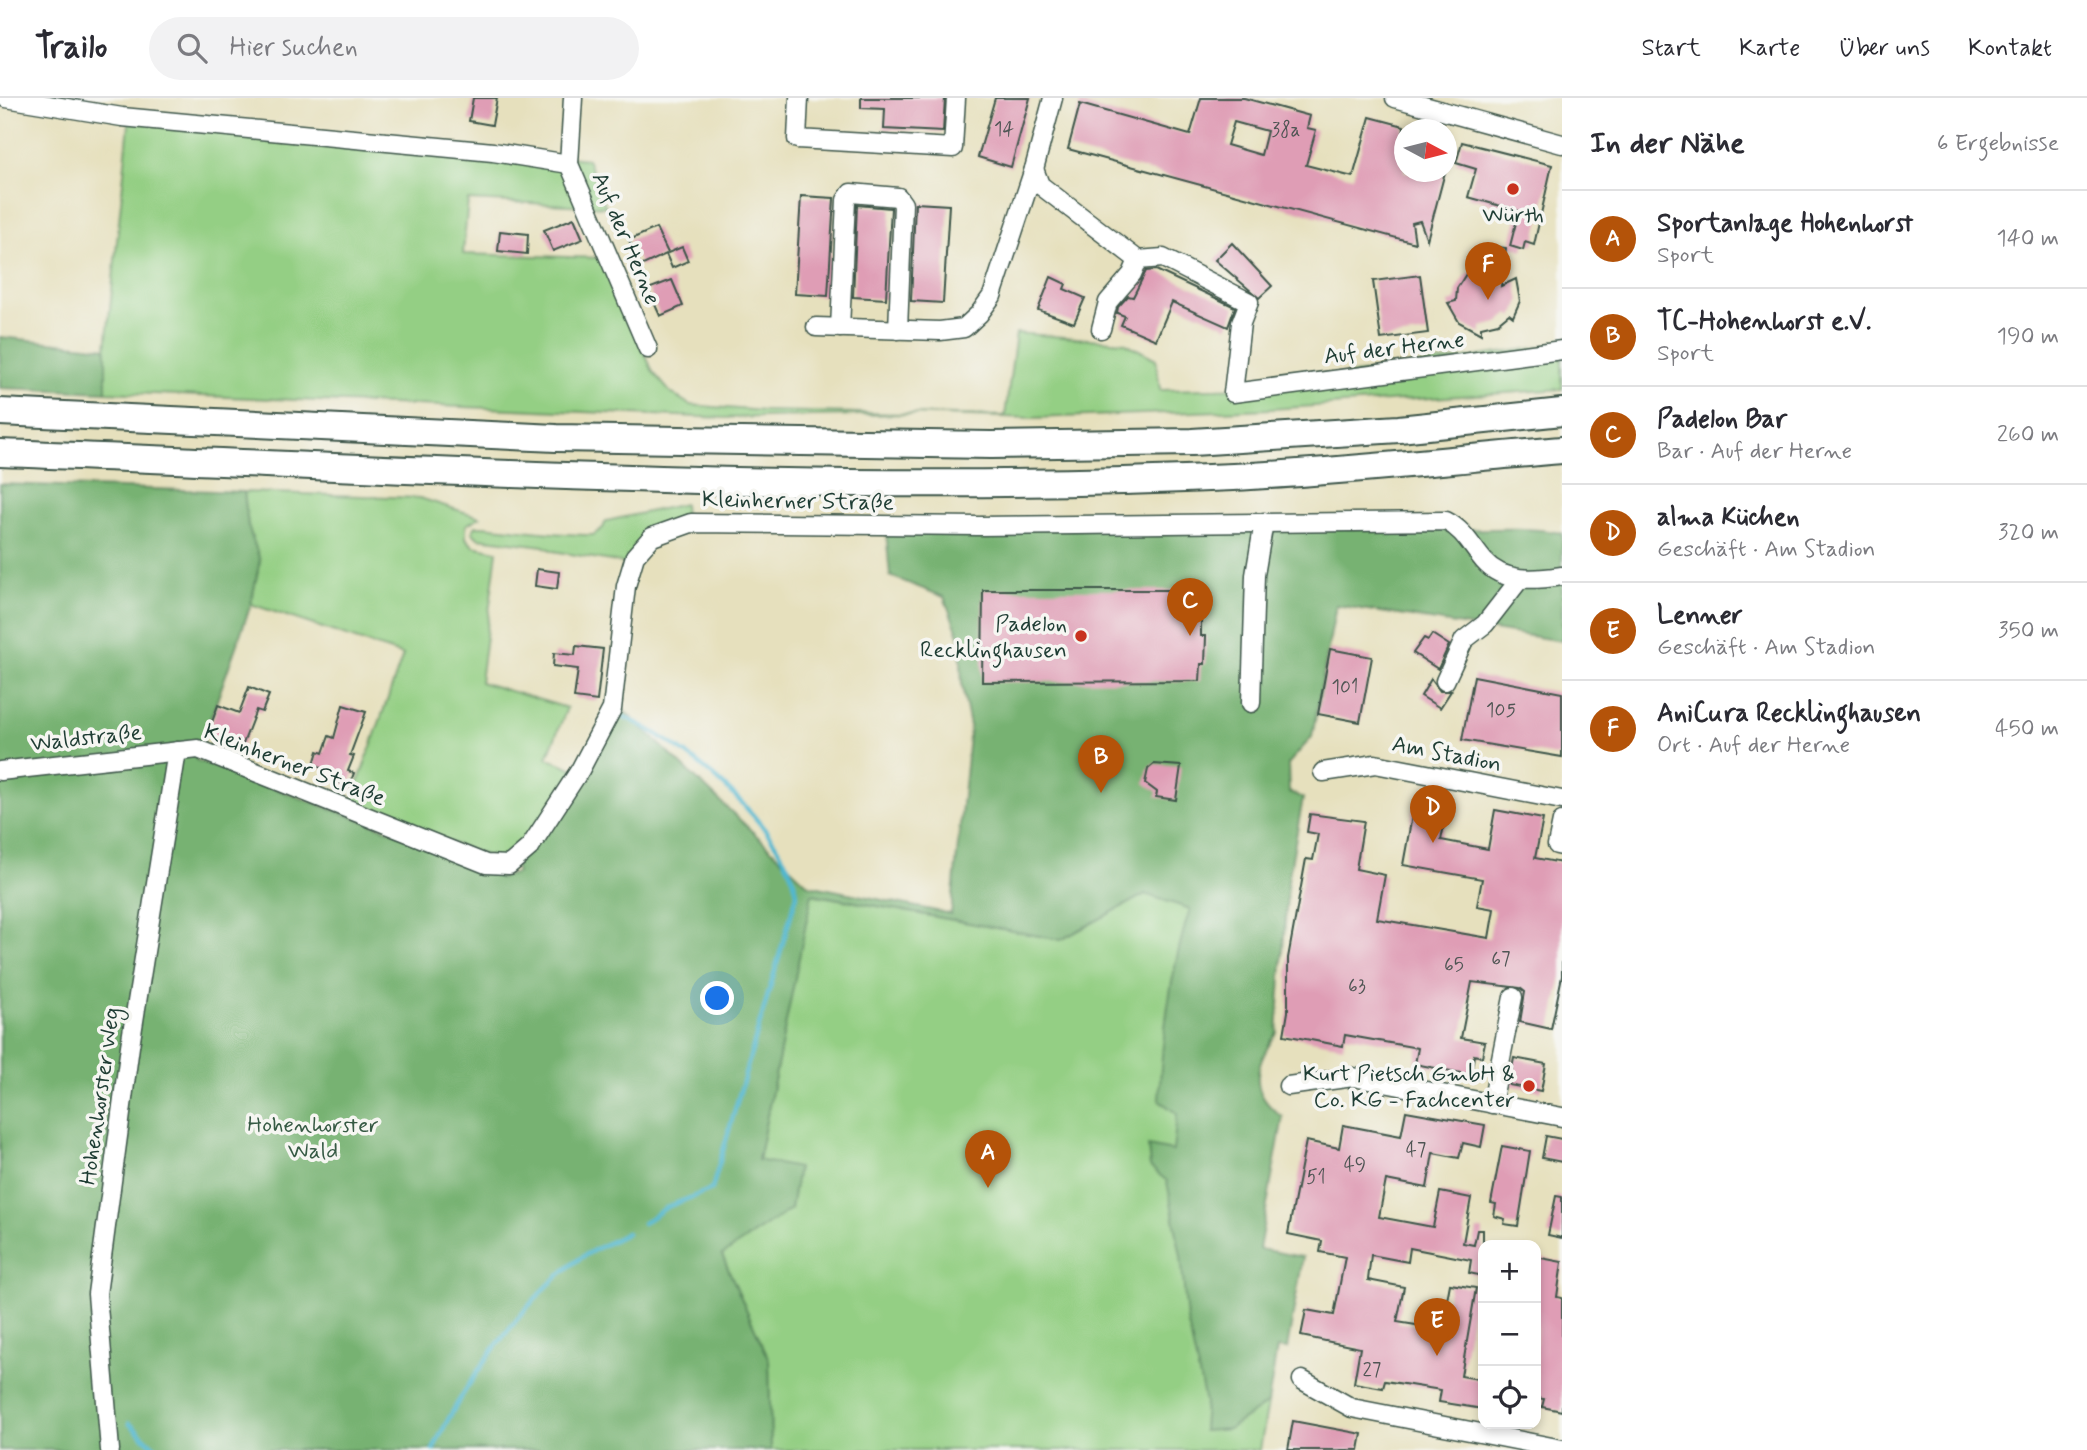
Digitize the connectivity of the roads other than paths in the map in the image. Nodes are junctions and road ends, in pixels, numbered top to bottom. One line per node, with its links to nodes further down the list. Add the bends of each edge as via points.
1 (6, 98): 8 (street, Auf der Herne, via 122,117 493,152)
2 (573, 98): 8 (street)
3 (799, 98): 4 (street, via 797,139 953,149)
4 (956, 98)
5 (1053, 98): 9 (street)
6 (1395, 98): 7 (street)
7 (1562, 144)
8 (569, 164): 15 (street, Auf der Herne)
9 (1034, 169): 10 (street, via 1040,185); 14 (street, via 992,296 979,314 964,328)
10 (1138, 260): 13 (street, via 1108,302); 16 (street, Auf der Herne, via 1163,258 1249,302 1241,323 1233,393)
11 (816, 327): 12 (street)
12 (840, 328): 14 (street); 14 (street, via 846,200 851,193 898,197 904,204)
13 (1101, 329)
14 (898, 330)
15 (648, 349)
16 (1562, 351)
17 (0, 412): 18 (highway, via 556,438 991,445 1219,440 1399,429)
18 (1562, 412)
19 (1562, 450): 20 (highway, via 1235,477 1026,482 673,478)
20 (0, 453)
21 (1264, 522): 23 (street, Kleinherner Straße, via 1446,521 1458,527 1500,574); 25 (street, via 1255,575); 26 (street, Kleinherner Straße, via 979,526 691,523 661,532 645,544 629,569 612,709 580,770 530,847 509,865 486,864 198,749)
22 (1562, 576): 23 (street, Kleinherner Straße)
23 (1520, 579): 24 (street, via 1485,624 1464,640)
24 (1445, 681)
25 (1251, 703)
26 (177, 751): 27 (street, Waldstraße); 38 (street, Hohenhorster Weg, via 97,1294)
27 (0, 771)
28 (1323, 772): 29 (street, Am Stadion, via 1375,764)
29 (1562, 798)
30 (1562, 821): 31 (street)
31 (1558, 851)
32 (1513, 997): 34 (street)
33 (1288, 1086): 34 (street, via 1353,1077)
34 (1492, 1104): 35 (street)
35 (1562, 1117)
36 (1302, 1380): 37 (street, via 1352,1408)
37 (1562, 1449)
38 (110, 1450)

